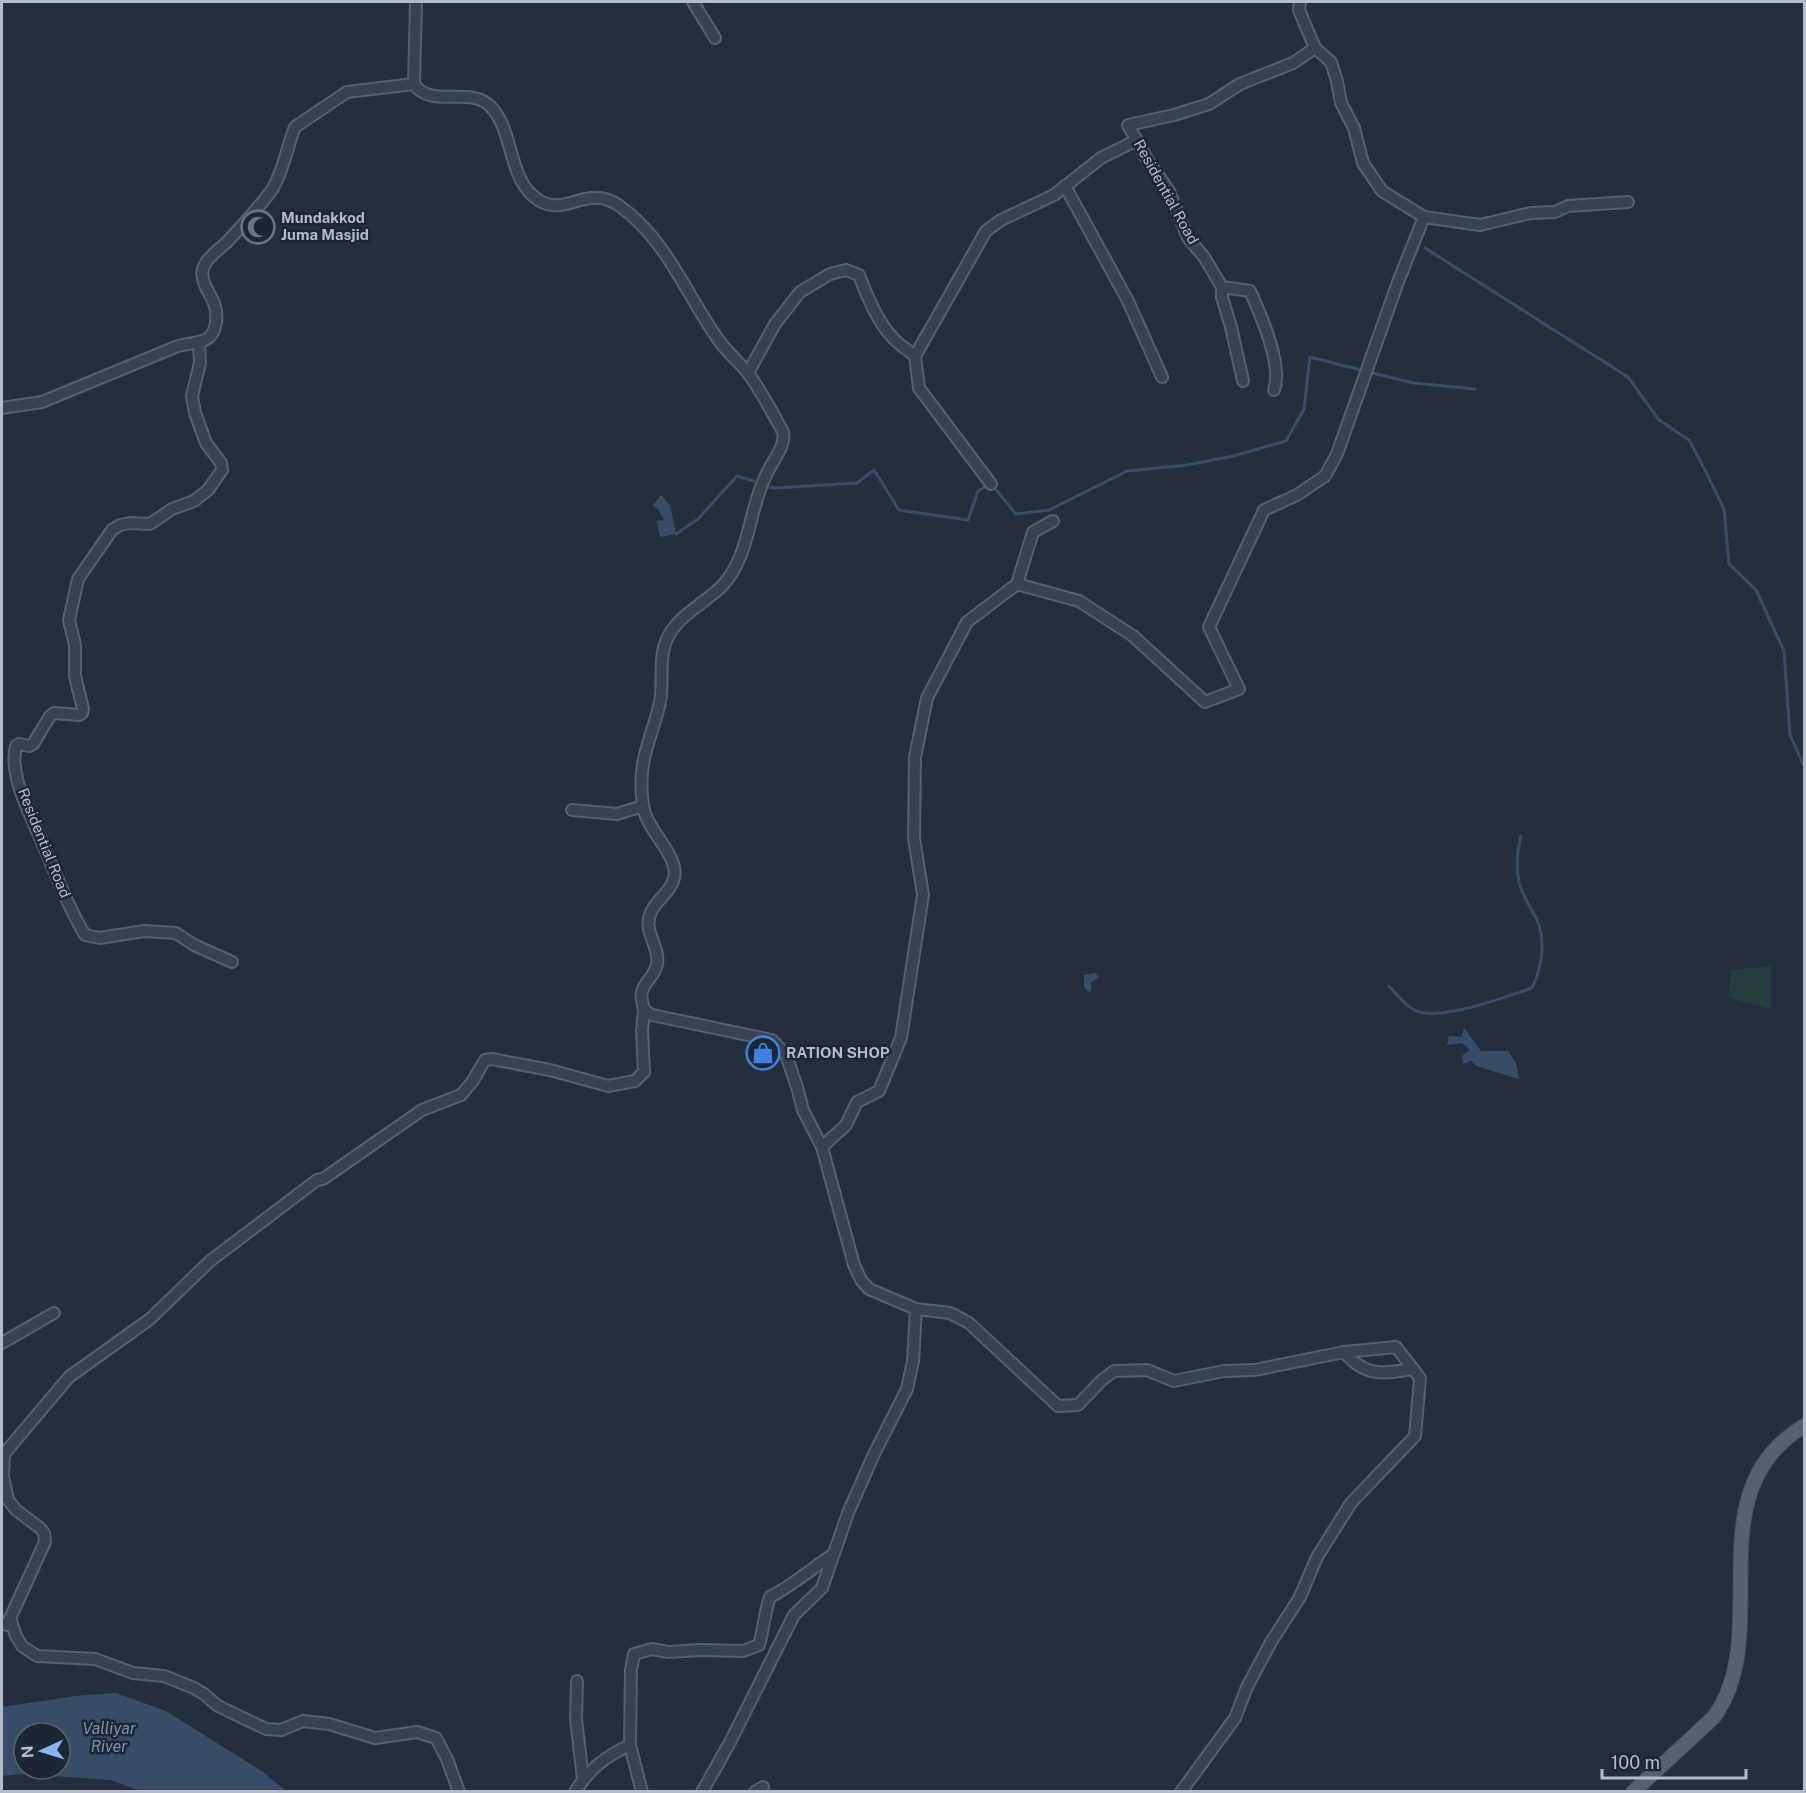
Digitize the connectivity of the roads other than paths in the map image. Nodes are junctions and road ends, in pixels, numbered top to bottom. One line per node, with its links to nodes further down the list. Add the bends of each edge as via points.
1 (416, 2): 6 (street)
2 (693, 2): 4 (street)
3 (1300, 2): 5 (street, via 1299,10)
4 (715, 38)
5 (1315, 48): 7 (street, Residential Road, via 1293,63 1240,84 1209,104 1128,125); 10 (street, via 1331,62 1363,163 1382,191)
6 (414, 84): 12 (street, via 347,92 295,127 272,189 204,265 202,277 217,318 211,337); 14 (street, via 422,92 489,104 523,186 546,206 604,197 621,206 655,238 720,342)
7 (1137, 140): 8 (street, via 1101,158); 11 (street, Residential Road, via 1169,191 1188,238)
8 (1065, 186): 13 (street, via 986,231); 15 (street, via 1128,301)
9 (1628, 202): 10 (street, via 1568,206 1555,212 1531,213 1480,225)
10 (1424, 217): 21 (street, via 1337,454 1325,476 1264,510 1209,627 1239,689 1205,702 1133,636 1079,601)
11 (1222, 287): 16 (street, Residential Road); 17 (street, via 1250,291 1265,326 1276,368)
12 (199, 342): 18 (street, via 178,346 42,402); 24 (street, Residential Road, via 200,363 193,404 206,443 221,463 221,474 195,501 172,509 150,524 130,523 112,530 88,562 78,579 69,620 82,713 54,712 33,744 16,746 16,761 22,796 85,935 100,938 144,931 176,933)
13 (915, 356): 14 (street, via 889,333 860,274 846,270 830,274 800,292 775,324); 19 (street, via 919,388)
14 (748, 373): 22 (street, via 785,439 765,476 735,567 722,585 675,626 666,640 660,703 643,761)
15 (1162, 377)
16 (1243, 381)
17 (1274, 390)
18 (2, 408)
19 (991, 483)
20 (1053, 521): 21 (street, via 1033,532)
21 (1017, 584): 26 (street, via 967,621 927,698 915,757 914,838 923,895 901,1038 879,1091 857,1102 846,1125)
22 (643, 806): 23 (street, via 618,814); 25 (street, via 648,822 671,859 675,877 648,922 657,963 642,991)
23 (572, 810)
24 (232, 962)
25 (644, 1010): 26 (street, via 684,1023 772,1040 786,1054 803,1110); 34 (street, via 644,1072 635,1081 608,1086 550,1070 485,1060 461,1095 422,1110 317,1180 210,1261 150,1319 69,1377 4,1454 8,1500 40,1528 45,1542)
26 (822, 1147): 27 (street, via 861,1280 869,1289)
27 (916, 1308): 30 (street, via 950,1313 969,1323 1058,1406 1066,1407 1078,1405 1114,1371 1147,1370 1174,1381); 33 (street, via 907,1389 874,1454)
28 (54, 1313): 29 (street)
29 (2, 1344)
30 (1344, 1352): 31 (street, via 1354,1364 1374,1373); 31 (street, via 1396,1347)
31 (1413, 1369): 42 (street, via 1420,1378 1415,1436 1351,1503 1317,1557 1300,1597 1271,1641 1235,1718)
32 (1804, 1426): 43 (main road, via 1774,1451 1747,1500 1737,1656 1724,1704)
33 (834, 1554): 36 (street, via 770,1597 759,1645 743,1651 652,1649 634,1654); 41 (street, via 822,1588 794,1615)
34 (6, 1621): 38 (street, via 22,1646 37,1656 95,1659 133,1673 164,1676 194,1688 239,1718 266,1729 280,1730 303,1721 375,1738 417,1732 436,1738)
35 (577, 1681): 37 (street, via 576,1719)
36 (630, 1745): 37 (street, via 602,1760); 40 (street)
37 (583, 1779): 39 (street)
38 (459, 1791)
39 (575, 1791)
40 (642, 1791)
41 (702, 1791)
42 (1181, 1791)
43 (1633, 1791)

